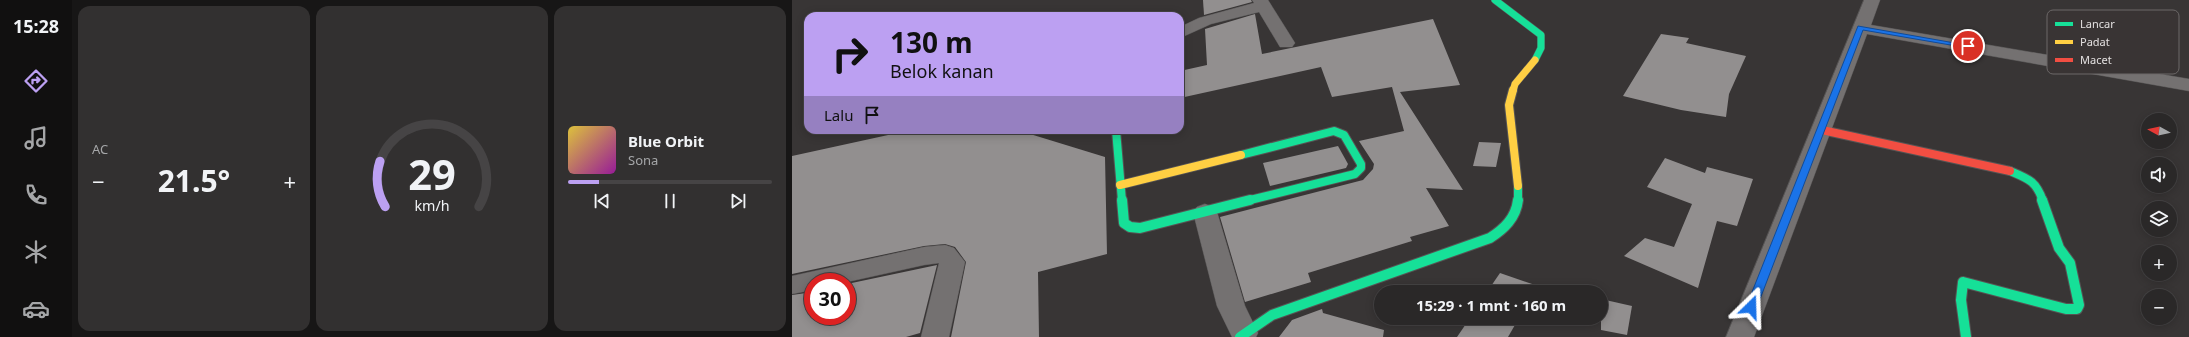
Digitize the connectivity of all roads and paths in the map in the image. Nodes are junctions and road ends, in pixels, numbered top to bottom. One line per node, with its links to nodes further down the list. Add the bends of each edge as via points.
1 (1495, 0): 15 (street, via 1541,35 1543,42 1540,52 1511,92 1509,105 1520,200 1516,215 1507,228 1490,238 1272,315)
2 (1872, 0): 4 (street)
3 (1262, 3): 5 (street, via 1204,21); 6 (street)
4 (1861, 28): 7 (street); 10 (street)
5 (1184, 31)
6 (1286, 43)
7 (2047, 60)
8 (2126, 74): 9 (street)
9 (2189, 85)
10 (1822, 130): 17 (street); 18 (street, via 2017,173 2038,188 2059,248 2070,263 2079,305 2077,309 2066,309 1963,282 1960,287)
11 (1116, 134): 12 (street)
12 (1120, 185): 13 (street, via 1124,223 1130,227 1140,228); 13 (street, via 1334,132 1344,135 1361,164 1361,168 1355,174)
13 (1205, 212): 15 (street, via 1231,306)
14 (792, 285): 16 (street, via 924,256 944,254 952,262)
15 (1242, 335)
16 (935, 337)
17 (1740, 337)
18 (1966, 337)

